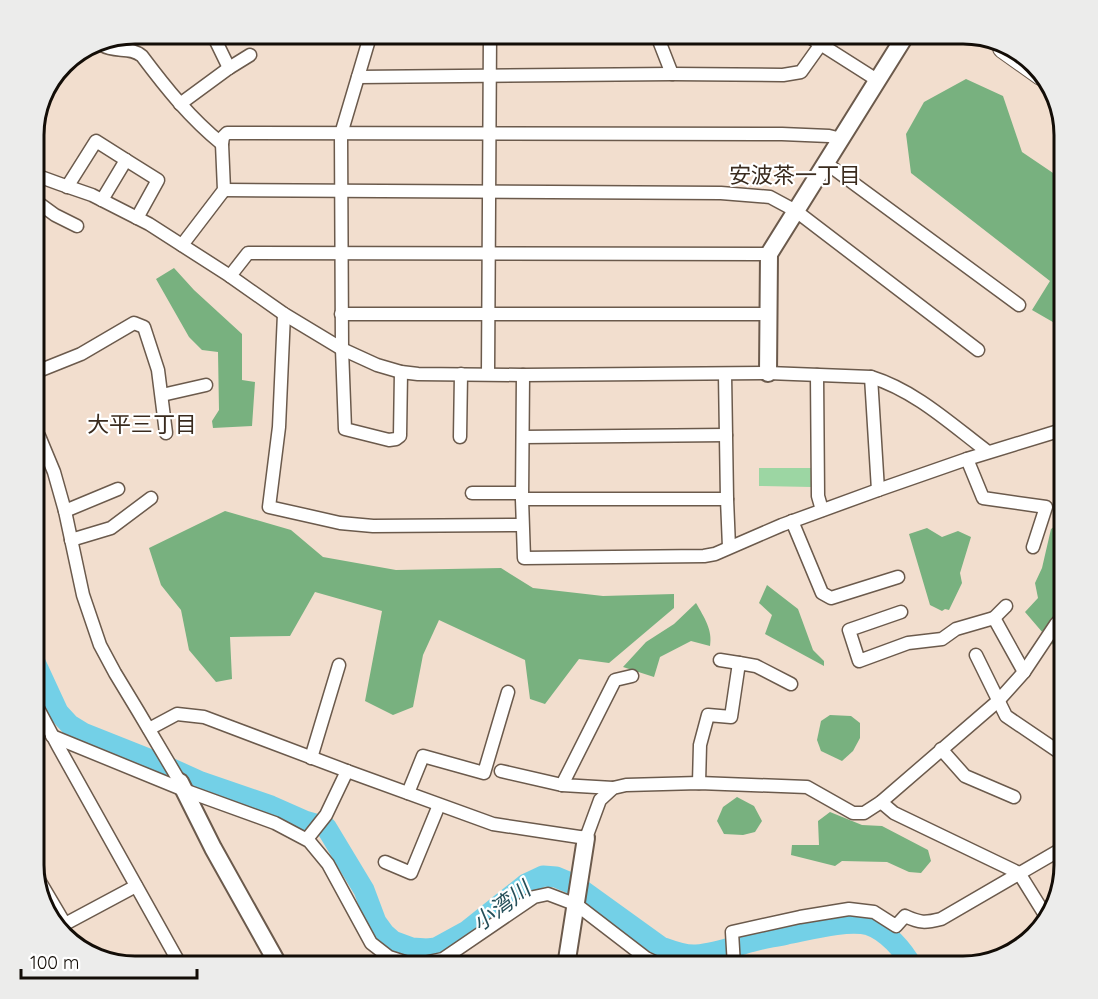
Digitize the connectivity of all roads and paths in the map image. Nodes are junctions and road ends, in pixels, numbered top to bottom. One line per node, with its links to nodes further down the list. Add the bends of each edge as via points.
1 (217, 44): 9 (street)
2 (368, 44): 12 (street)
3 (490, 44): 11 (street)
4 (660, 44): 10 (street)
5 (821, 44): 10 (street, via 801,72 795,74); 13 (street)
6 (900, 44): 13 (street)
7 (107, 48): 14 (street, via 137,51)
8 (250, 55): 9 (street)
9 (229, 68): 14 (street)
10 (672, 74): 11 (street)
11 (489, 76): 12 (street); 16 (street)
12 (358, 77): 15 (street)
13 (877, 80): 17 (street)
14 (180, 104): 18 (street)
15 (341, 134): 16 (street); 18 (street, via 227,133); 24 (street)
16 (489, 135): 17 (street, via 782,135); 25 (street)
17 (841, 139): 20 (street)
18 (222, 144): 23 (street)
19 (126, 160): 22 (street, via 96,141); 26 (street); 29 (street, via 158,180)
20 (826, 163): 28 (street); 36 (street)
21 (44, 178): 22 (street)
22 (67, 187): 26 (street)
23 (224, 190): 24 (street); 31 (street)
24 (340, 192): 25 (street); 32 (street)
25 (489, 192): 28 (street, via 721,193 770,197); 33 (street)
26 (102, 200): 29 (street)
27 (44, 207): 30 (street)
28 (796, 211): 34 (street); 42 (street)
29 (137, 218): 31 (street)
30 (77, 226)
31 (182, 245): 35 (street)
32 (341, 253): 33 (street); 35 (street, via 248,253); 38 (street)
33 (489, 254): 34 (street); 40 (street)
34 (769, 254): 39 (street)
35 (230, 276): 37 (street)
36 (1019, 305)
37 (284, 314): 41 (street); 71 (street, via 279,427 269,507 373,526)
38 (341, 314): 40 (street); 41 (street)
39 (768, 314): 40 (street); 45 (street)
40 (489, 315): 47 (street)
41 (342, 349): 44 (street); 44 (street, via 345,429 389,440 400,436)
42 (978, 350)
43 (44, 372): 53 (street, via 134,323 144,327)
44 (401, 372): 46 (street)
45 (768, 373): 48 (street); 50 (street)
46 (461, 374): 47 (street); 57 (street)
47 (488, 374): 49 (street)
48 (725, 374): 49 (street); 56 (street)
49 (523, 375): 58 (street)
50 (817, 375): 51 (street); 68 (street, via 818,496)
51 (871, 377): 60 (street, via 919,400); 63 (street)
52 (206, 385): 53 (street)
53 (162, 395): 55 (street)
54 (1054, 432): 60 (street)
55 (166, 433)
56 (726, 435): 58 (street); 67 (street)
57 (460, 437)
58 (523, 437): 65 (street)
59 (44, 448): 69 (street)
60 (988, 452): 61 (street)
61 (967, 459): 63 (street); 74 (street, via 982,498 1046,507)
62 (118, 489): 69 (street)
63 (878, 490): 68 (street)
64 (472, 493): 65 (street)
65 (522, 496): 67 (street); 71 (street)
66 (151, 498): 72 (street, via 111,528)
67 (727, 499): 73 (street)
68 (822, 510): 70 (street)
69 (65, 511): 72 (street)
70 (792, 521): 73 (street); 75 (street, via 822,593 831,598)
71 (522, 525): 73 (street, via 524,558 704,556)
72 (71, 540): 90 (street, via 83,595 100,645)
73 (729, 547)
74 (1033, 547)
75 (898, 577)
76 (1006, 606): 78 (street)
77 (901, 612): 78 (street, via 849,630 859,661 908,643 942,639 956,629)
78 (994, 618): 84 (street)
79 (1054, 627): 84 (street)
80 (976, 656): 88 (street)
81 (720, 660): 82 (street)
82 (739, 663): 86 (street, via 756,666); 97 (street, via 731,717 708,715 700,745)
83 (339, 665): 94 (street)
84 (1024, 672): 88 (street)
85 (632, 676): 98 (street, via 615,680)
86 (790, 684)
87 (508, 692): 101 (street, via 484,773 423,756)
88 (998, 701): 92 (street); 93 (street, via 1006,716)
89 (44, 720): 91 (street)
90 (149, 729): 94 (street, via 177,714 204,717); 99 (street)
91 (52, 736): 99 (street); 110 (street)
92 (941, 749): 102 (street, via 965,776); 103 (street)
93 (1054, 749)
94 (311, 758): 95 (street)
95 (347, 771): 101 (street); 106 (street, via 326,815)
96 (501, 771): 98 (street)
97 (699, 783): 100 (street); 103 (street, via 807,787 853,813 864,813)
98 (562, 785): 100 (street)
99 (182, 786): 106 (street); 117 (street)
100 (613, 788): 105 (street, via 600,800)
101 (408, 793): 104 (street)
102 (1014, 797)
103 (881, 802): 109 (street, via 894,813)
104 (439, 805): 105 (street, via 493,824); 108 (street, via 411,873)
105 (586, 838): 112 (street)
106 (307, 839): 118 (street, via 328,864 371,944)
107 (1054, 853): 109 (street)
108 (385, 862)
109 (1019, 873): 113 (street); 122 (street, via 941,919 928,922 905,916 896,926 874,912 849,909 732,932)
110 (136, 886): 115 (street); 116 (street)
111 (52, 902): 114 (street)
112 (577, 904): 119 (street, via 548,894 534,897); 120 (street); 121 (street)
113 (1042, 910)
114 (62, 918)
115 (66, 924)
116 (175, 956)
117 (273, 956)
118 (387, 956)
119 (447, 956)
120 (568, 956)
121 (639, 956)
122 (733, 956)

